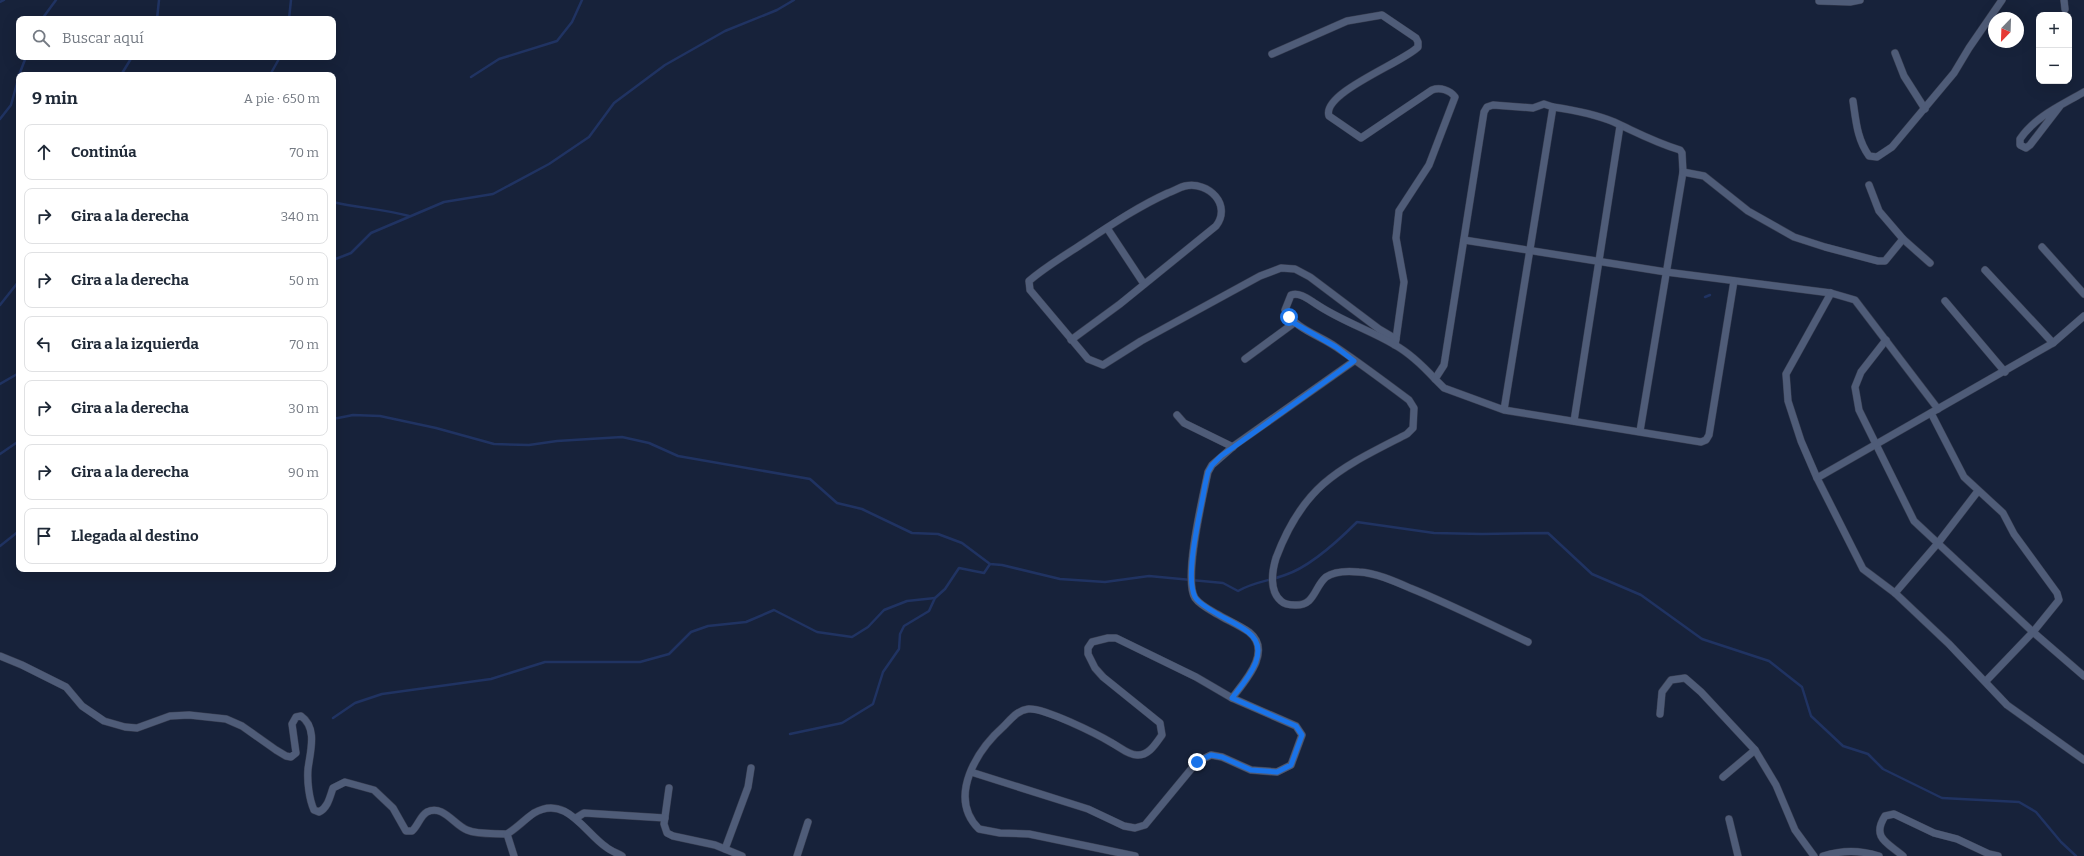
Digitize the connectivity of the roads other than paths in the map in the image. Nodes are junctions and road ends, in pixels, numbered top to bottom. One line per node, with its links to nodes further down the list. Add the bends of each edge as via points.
1 (1860, 0): 4 (street)
2 (2002, 0): 12 (street, via 1954,73)
3 (2064, 0): 5 (street)
4 (1819, 1)
5 (2065, 9)
6 (1895, 53): 12 (street, via 1904,76)
7 (1272, 54): 34 (street, via 1347,21 1382,15 1416,38 1418,47 1358,82 1331,104 1329,116 1361,138 1432,90 1440,88 1455,97 1429,165 1399,211 1396,238 1404,282)
8 (2084, 92): 10 (street)
9 (1853, 101): 12 (street, via 1861,144 1869,156 1877,157 1892,147)
10 (2060, 106): 10 (street, via 2034,122 2020,139 2020,145 2026,148 2030,145)
11 (1553, 107): 13 (street, via 1572,109); 18 (street, via 1544,104 1533,108 1493,105 1484,112); 20 (street)
12 (1925, 109)
13 (1620, 126): 14 (street, via 1652,141 1680,150); 21 (street)
14 (1683, 172): 17 (street, via 1704,176 1748,211 1770,224 1794,237 1825,247 1885,261); 24 (street)
15 (1868, 185): 17 (street, via 1879,211)
16 (1107, 228): 26 (street); 26 (street, via 1150,202 1186,186 1204,187 1215,194 1222,207 1222,219); 32 (street, via 1029,281 1030,290)
17 (1903, 239): 22 (street)
18 (1464, 240): 20 (street); 39 (street, via 1444,365)
19 (2042, 247): 28 (street)
20 (1530, 251): 21 (street); 41 (street)
21 (1599, 262): 24 (street); 44 (street)
22 (1930, 263)
23 (1986, 270): 35 (street)
24 (1666, 272): 25 (street); 45 (street)
25 (1734, 281): 27 (street); 45 (street, via 1709,435 1706,440 1701,442)
26 (1144, 284): 32 (street)
27 (1831, 293): 33 (street, via 1855,300); 48 (street, via 1786,374 1788,401)
28 (2084, 294)
29 (1945, 302): 38 (street)
30 (2084, 316): 35 (street)
31 (1294, 323): 34 (street, via 1284,310 1291,295 1295,294 1340,319); 36 (street); 37 (street, via 1336,347)
32 (1071, 340): 34 (street, via 1088,360 1103,365 1141,341 1260,276 1282,268 1295,269 1310,277)
33 (1886, 340): 40 (street); 46 (street, via 1861,372 1855,387 1859,410)
34 (1396, 342): 39 (street)
35 (2053, 343): 38 (street)
36 (1245, 359)
37 (1354, 361): 47 (street); 53 (street, via 1409,400 1414,408 1413,428 1407,434 1330,477 1308,497 1282,542 1273,573 1274,591 1281,601 1301,606 1312,599 1326,578 1336,573 1360,572 1382,577 1424,593)
38 (2005, 372): 40 (street)
39 (1435, 379): 41 (street, via 1444,388)
40 (1938, 409): 42 (street)
41 (1504, 410): 44 (street)
42 (1931, 413): 46 (street); 49 (street, via 1964,477)
43 (1176, 415): 47 (street, via 1184,423)
44 (1574, 421): 45 (street)
45 (1640, 431)
46 (1876, 445): 48 (street); 50 (street, via 1914,521)
47 (1233, 447): 57 (street, via 1212,465 1208,472 1191,566 1195,598 1249,633 1255,640 1257,662)
48 (1817, 478): 51 (street, via 1863,569)
49 (1978, 491): 50 (street); 52 (street, via 2003,513 2014,534 2059,600)
50 (1938, 543): 51 (street); 52 (street)
51 (1895, 593): 56 (street)
52 (2033, 632): 55 (street); 56 (street)
53 (1528, 642)
54 (0, 656): 69 (street, via 66,687 82,706 95,715 125,727 137,728 170,716 189,715 226,719 242,726 276,750 291,757 297,747 292,724 296,717 301,716 306,720 312,737 308,771 314,810 323,810 333,788 345,782 374,790 393,808 406,831 412,831 425,813 431,810 452,817 465,829 473,832)
55 (2084, 676)
56 (1986, 681): 60 (street, via 2007,705)
57 (1232, 698): 62 (street, via 1296,726 1302,735 1291,765 1277,772 1251,770 1211,755 1197,762 1145,825 1135,828 1124,826 1088,809); 62 (street, via 1196,677 1116,638 1100,639 1092,642 1088,648 1089,661 1103,677 1160,723 1162,735 1152,749 1137,755 1130,753 1051,714 1036,708 1028,709 1020,711 993,736 976,757)
58 (1660, 714): 59 (street, via 1662,692 1666,685 1671,680 1685,678 1702,692)
59 (1755, 750): 63 (street); 77 (street, via 1776,785 1795,830)
60 (2084, 760)
61 (751, 768): 70 (street, via 748,786)
62 (971, 772): 75 (street, via 966,790 966,803 970,818 979,829 1029,834)
63 (1723, 777)
64 (670, 788): 66 (street)
65 (576, 818): 66 (street, via 584,813); 69 (street, via 568,813 544,809 534,813); 72 (street, via 606,847)
66 (665, 818): 70 (street, via 667,832 673,836)
67 (1729, 819): 76 (street)
68 (808, 822): 74 (street)
69 (507, 834): 71 (street)
70 (725, 849): 73 (street)
71 (514, 856)
72 (622, 856)
73 (742, 856)
74 (797, 856)
75 (1135, 856)
76 (1738, 856)
77 (1814, 856)
78 (1823, 856): 79 (street, via 1851,850)
79 (1879, 856)
80 (1903, 856): 81 (street, via 1881,838 1880,823 1885,816 1894,814 1934,833 1957,839)
81 (1998, 856)

